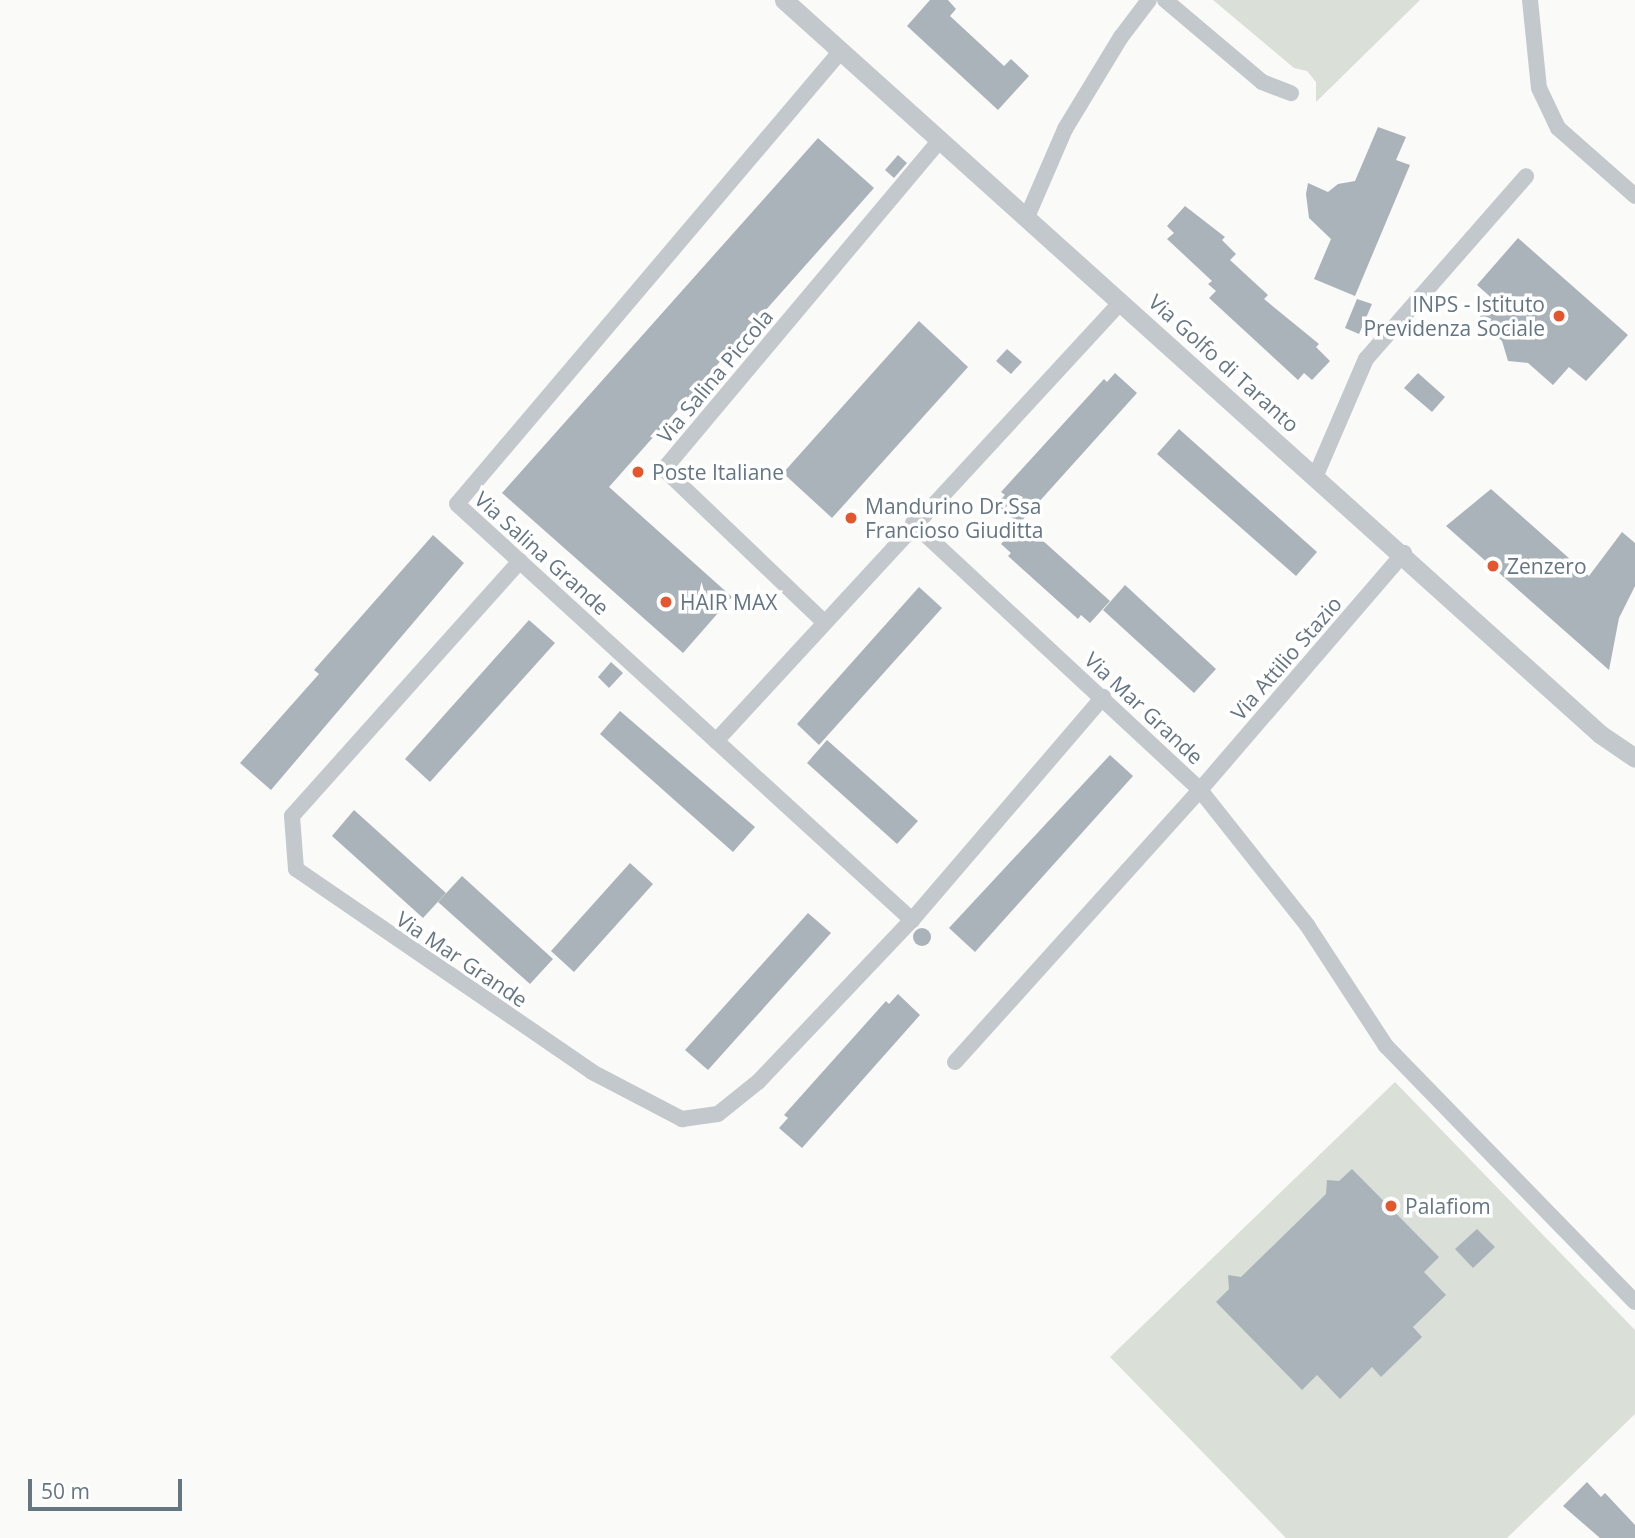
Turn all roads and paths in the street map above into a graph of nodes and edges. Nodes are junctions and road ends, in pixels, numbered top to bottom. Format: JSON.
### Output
{"nodes":[{"id":1,"x":784,"y":0,"type":"edge"},
{"id":2,"x":1149,"y":0,"type":"edge"},
{"id":3,"x":1165,"y":0,"type":"edge"},
{"id":4,"x":1530,"y":0,"type":"edge"},
{"id":5,"x":840,"y":52,"type":"junction"},
{"id":6,"x":1290,"y":93,"type":"dead end"},
{"id":7,"x":940,"y":140,"type":"junction"},
{"id":8,"x":1526,"y":176,"type":"dead end"},
{"id":9,"x":1635,"y":196,"type":"edge"},
{"id":10,"x":1027,"y":217,"type":"junction"},
{"id":11,"x":1121,"y":302,"type":"junction"},
{"id":12,"x":1316,"y":475,"type":"junction"},
{"id":13,"x":913,"y":523,"type":"junction"},
{"id":14,"x":1404,"y":553,"type":"junction"},
{"id":15,"x":520,"y":561,"type":"junction"},
{"id":16,"x":824,"y":622,"type":"junction"},
{"id":17,"x":1103,"y":697,"type":"junction"},
{"id":18,"x":716,"y":741,"type":"junction"},
{"id":19,"x":1635,"y":758,"type":"edge"},
{"id":20,"x":1200,"y":790,"type":"junction"},
{"id":21,"x":912,"y":920,"type":"junction"},
{"id":22,"x":955,"y":1062,"type":"dead end"},
{"id":23,"x":1635,"y":1302,"type":"edge"}],
"edges":[{"from":1,"to":5,"type":"street","name":"Via Golfo di Taranto"},
{"from":2,"to":10,"type":"street"},
{"from":3,"to":6,"type":"street"},
{"from":4,"to":9,"type":"street"},
{"from":5,"to":7,"type":"street","name":"Via Golfo di Taranto"},
{"from":5,"to":15,"type":"street","name":"Via Salina Grande"},
{"from":7,"to":10,"type":"street","name":"Via Golfo di Taranto"},
{"from":7,"to":16,"type":"street","name":"Via Salina Piccola"},
{"from":8,"to":12,"type":"street"},
{"from":10,"to":11,"type":"street","name":"Via Golfo di Taranto"},
{"from":11,"to":12,"type":"street","name":"Via Golfo di Taranto"},
{"from":11,"to":13,"type":"street"},
{"from":12,"to":14,"type":"street","name":"Via Golfo di Taranto"},
{"from":13,"to":16,"type":"street"},
{"from":13,"to":17,"type":"street","name":"Via Mar Grande"},
{"from":14,"to":19,"type":"street","name":"Via Golfo di Taranto"},
{"from":14,"to":20,"type":"street","name":"Via Attilio Stazio"},
{"from":15,"to":18,"type":"street","name":"Via Salina Grande"},
{"from":15,"to":21,"type":"street","name":"Via Mar Grande"},
{"from":16,"to":18,"type":"street"},
{"from":17,"to":20,"type":"street","name":"Via Mar Grande"},
{"from":17,"to":21,"type":"street"},
{"from":18,"to":21,"type":"street","name":"Via Salina Grande"},
{"from":20,"to":22,"type":"street","name":"Via Mar Grande"},
{"from":20,"to":23,"type":"street"}]}
